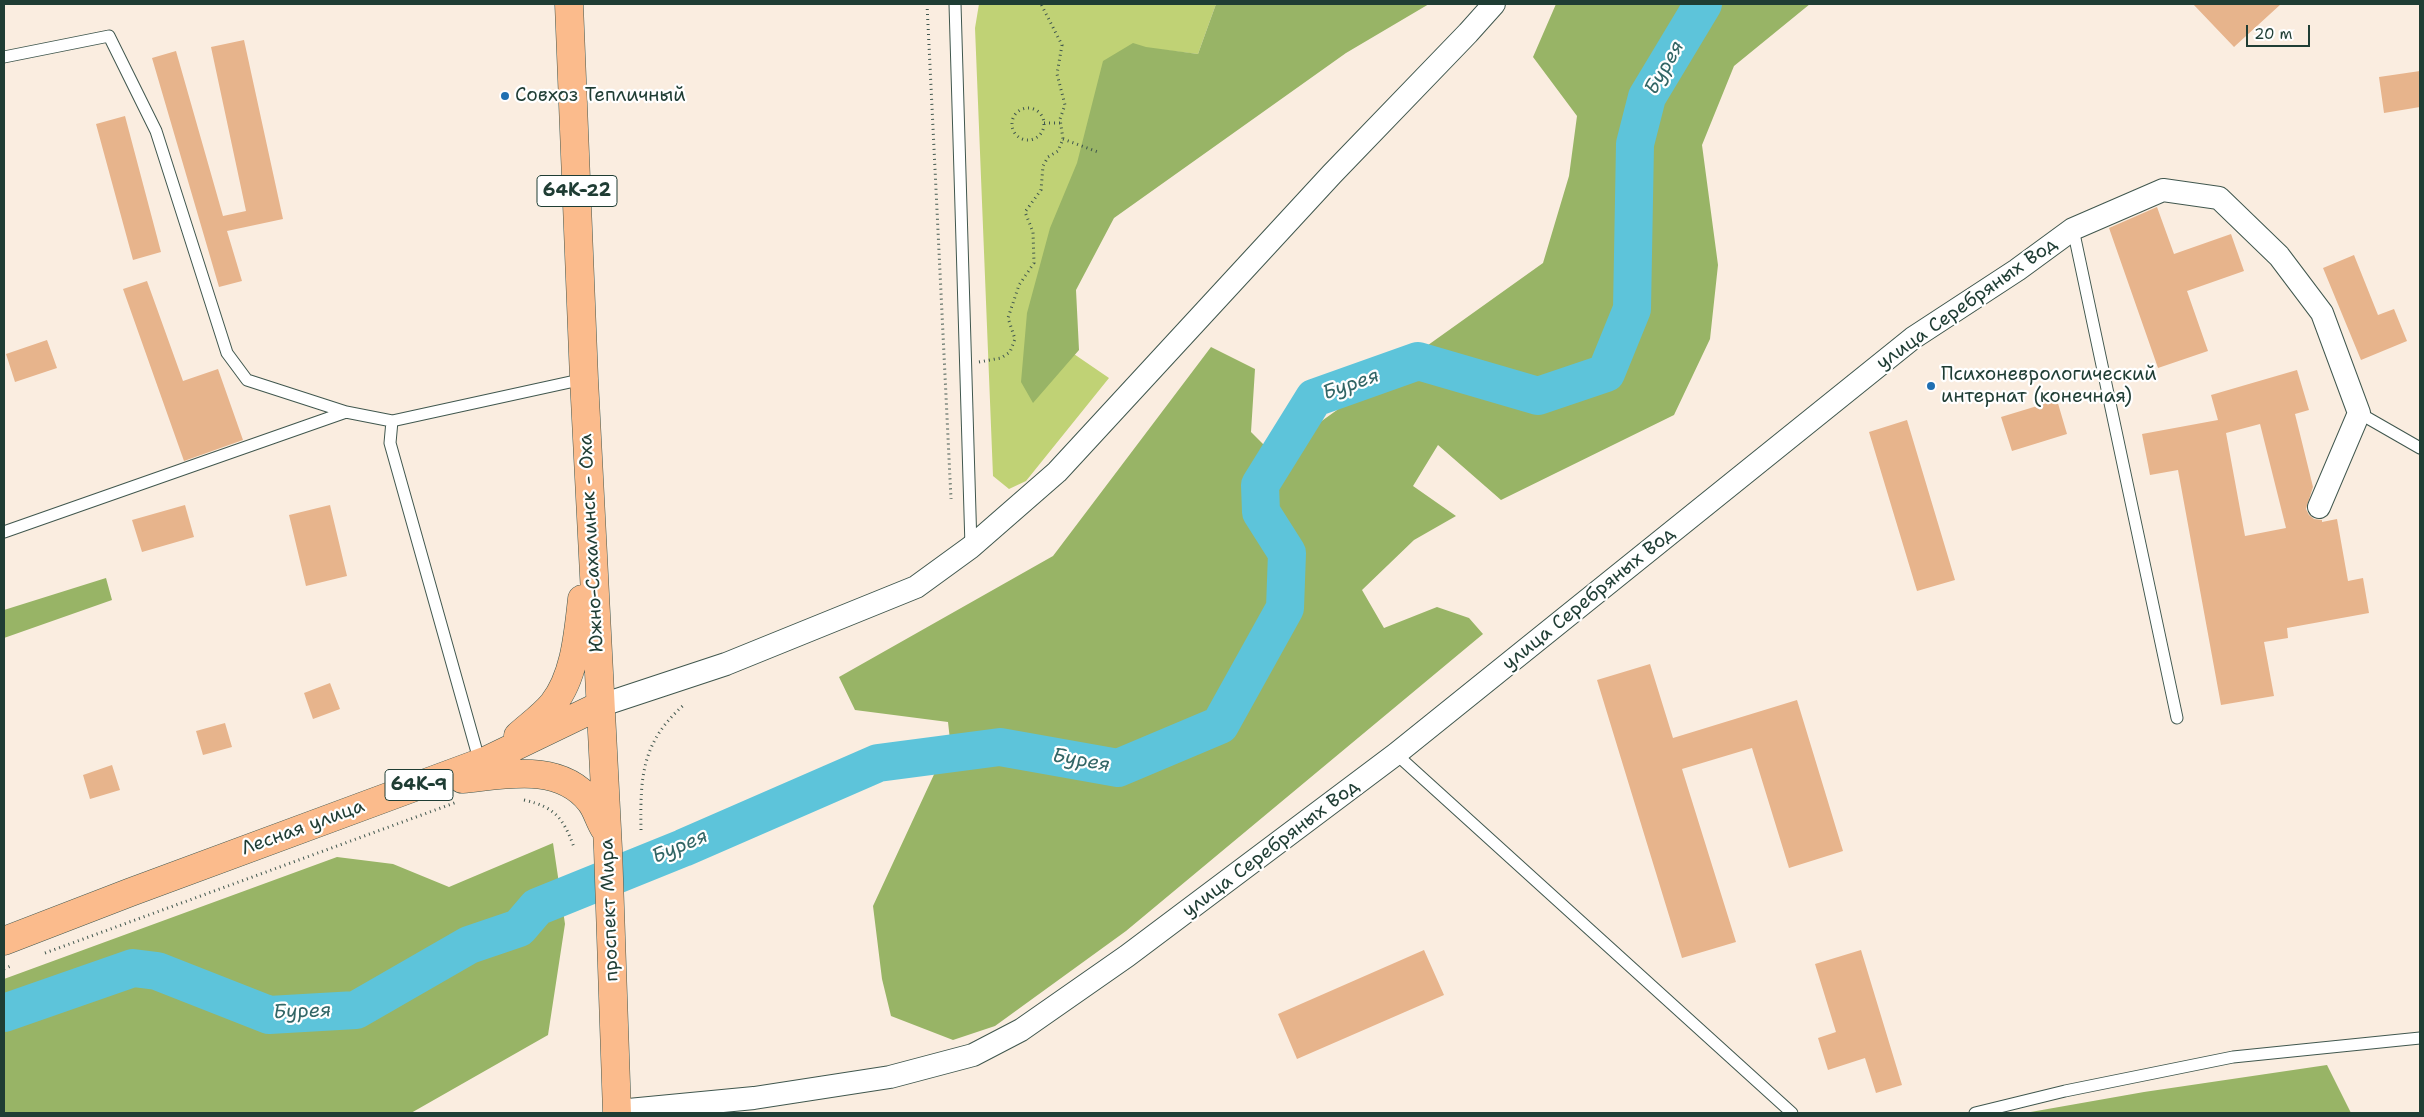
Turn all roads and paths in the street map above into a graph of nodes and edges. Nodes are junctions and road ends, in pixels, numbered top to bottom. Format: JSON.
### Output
{"nodes":[{"id":1,"x":569,"y":4,"type":"edge"},
{"id":2,"x":928,"y":4,"type":"edge"},
{"id":3,"x":955,"y":4,"type":"edge"},
{"id":4,"x":1041,"y":4,"type":"edge"},
{"id":5,"x":1494,"y":4,"type":"edge"},
{"id":6,"x":4,"y":57,"type":"edge"},
{"id":7,"x":1044,"y":123,"type":"junction"},
{"id":8,"x":1061,"y":123,"type":"junction"},
{"id":9,"x":1063,"y":139,"type":"junction"},
{"id":10,"x":1098,"y":152,"type":"dead end"},
{"id":11,"x":2073,"y":229,"type":"junction"},
{"id":12,"x":965,"y":364,"type":"junction"},
{"id":13,"x":584,"y":379,"type":"junction"},
{"id":14,"x":346,"y":412,"type":"junction"},
{"id":15,"x":2359,"y":413,"type":"junction"},
{"id":16,"x":392,"y":421,"type":"junction"},
{"id":17,"x":2420,"y":448,"type":"edge"},
{"id":18,"x":951,"y":500,"type":"dead end"},
{"id":19,"x":2319,"y":507,"type":"dead end"},
{"id":20,"x":590,"y":511,"type":"junction"},
{"id":21,"x":4,"y":532,"type":"edge"},
{"id":22,"x":971,"y":547,"type":"junction"},
{"id":23,"x":685,"y":704,"type":"dead end"},
{"id":24,"x":599,"y":706,"type":"junction"},
{"id":25,"x":2177,"y":718,"type":"dead end"},
{"id":26,"x":1396,"y":754,"type":"junction"},
{"id":27,"x":488,"y":759,"type":"junction"},
{"id":28,"x":429,"y":782,"type":"junction"},
{"id":29,"x":523,"y":799,"type":"dead end"},
{"id":30,"x":462,"y":800,"type":"dead end"},
{"id":31,"x":641,"y":830,"type":"dead end"},
{"id":32,"x":608,"y":842,"type":"junction"},
{"id":33,"x":574,"y":847,"type":"dead end"},
{"id":34,"x":4,"y":941,"type":"edge"},
{"id":35,"x":41,"y":955,"type":"dead end"},
{"id":36,"x":22,"y":962,"type":"dead end"},
{"id":37,"x":4,"y":969,"type":"edge"},
{"id":38,"x":2420,"y":1038,"type":"edge"},
{"id":39,"x":618,"y":1112,"type":"edge"},
{"id":40,"x":1792,"y":1113,"type":"edge"},
{"id":41,"x":1975,"y":1113,"type":"edge"}],
"edges":[{"from":1,"to":13,"type":"main road","number":"64К-22"},
{"from":2,"to":18,"type":"path"},
{"from":3,"to":12,"type":"lane"},
{"from":4,"to":8,"type":"path"},
{"from":5,"to":22,"type":"street"},
{"from":6,"to":14,"type":"lane"},
{"from":7,"to":7,"type":"path"},
{"from":7,"to":8,"type":"path"},
{"from":8,"to":9,"type":"path"},
{"from":9,"to":10,"type":"path"},
{"from":9,"to":12,"type":"path"},
{"from":11,"to":15,"type":"street","name":"улица Серебряных Вод"},
{"from":11,"to":25,"type":"lane"},
{"from":11,"to":26,"type":"street","name":"улица Серебряных Вод"},
{"from":12,"to":22,"type":"lane"},
{"from":13,"to":16,"type":"lane"},
{"from":13,"to":20,"type":"main road","name":"Южно-Сахалинск - Оха","number":"64К-22"},
{"from":14,"to":16,"type":"lane"},
{"from":14,"to":21,"type":"lane"},
{"from":15,"to":17,"type":"lane"},
{"from":15,"to":19,"type":"street"},
{"from":16,"to":27,"type":"lane"},
{"from":20,"to":24,"type":"main road","name":"Южно-Сахалинск - Оха","number":"64К-22"},
{"from":20,"to":27,"type":"main road"},
{"from":22,"to":24,"type":"street"},
{"from":23,"to":31,"type":"path"},
{"from":24,"to":27,"type":"main road","name":"Лесная улица","number":"64К-9"},
{"from":24,"to":32,"type":"main road","name":"проспект Мира"},
{"from":26,"to":39,"type":"street","name":"улица Серебряных Вод"},
{"from":26,"to":40,"type":"lane"},
{"from":27,"to":28,"type":"main road","name":"Лесная улица","number":"64К-9"},
{"from":28,"to":32,"type":"main road"},
{"from":28,"to":34,"type":"main road","name":"Лесная улица","number":"64К-9"},
{"from":29,"to":33,"type":"path"},
{"from":30,"to":35,"type":"path"},
{"from":32,"to":39,"type":"main road","name":"проспект Мира"},
{"from":36,"to":37,"type":"path"},
{"from":38,"to":41,"type":"lane"}]}
